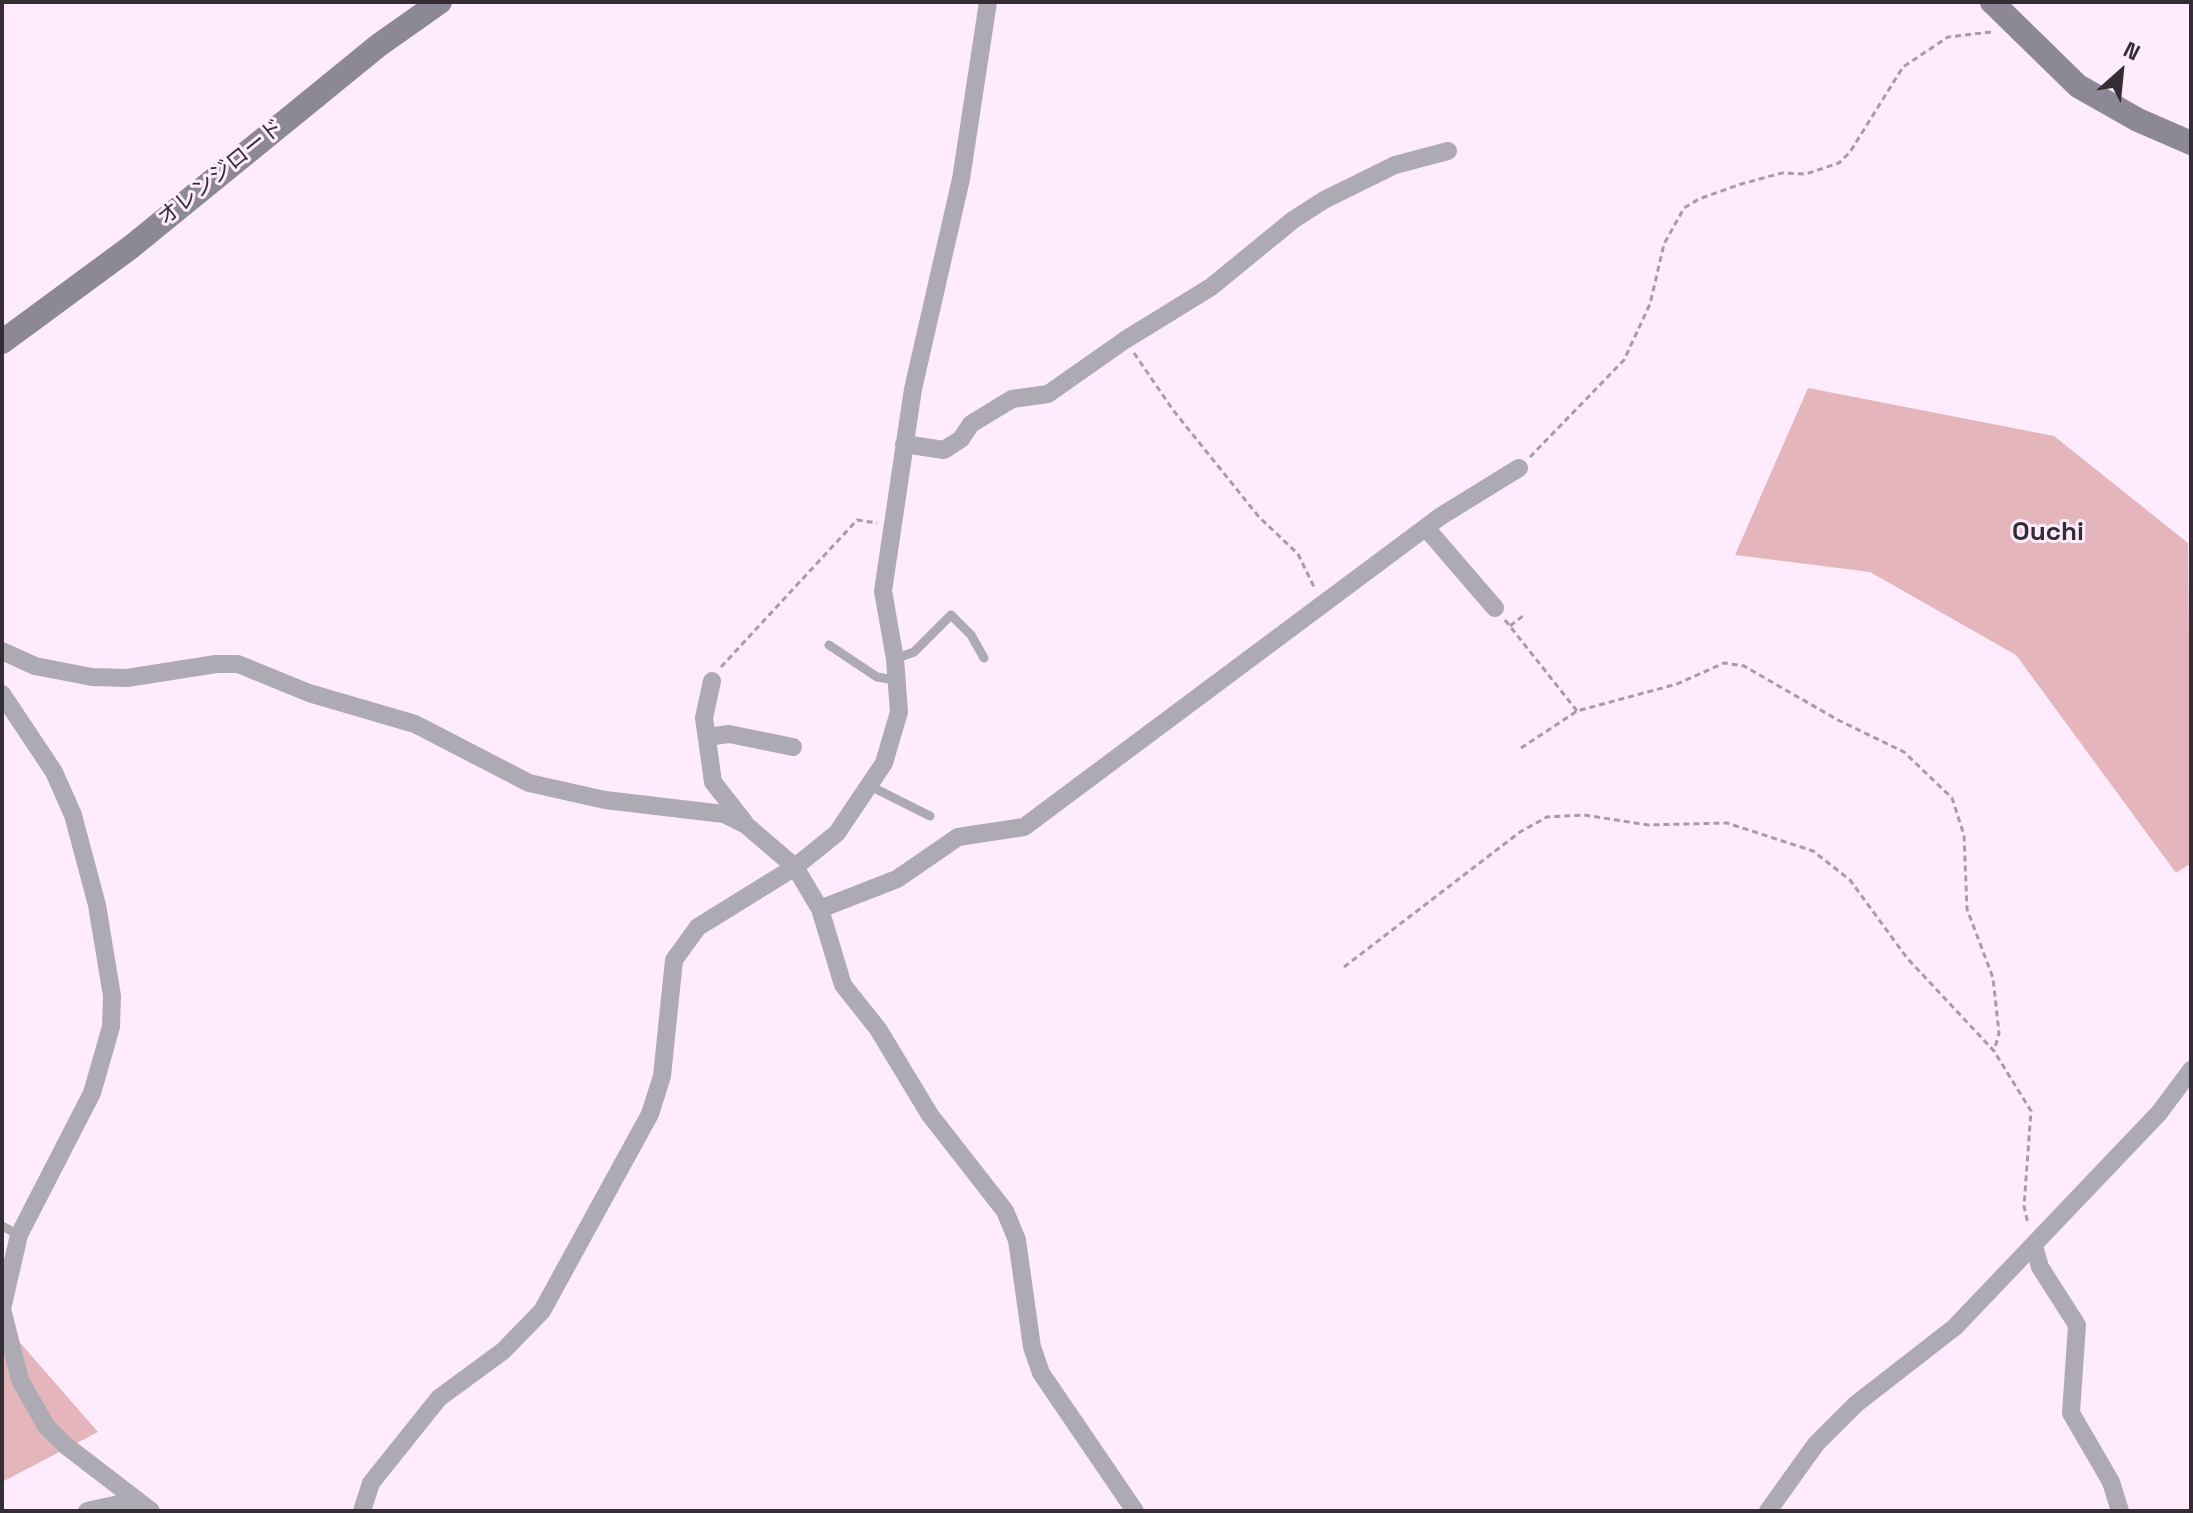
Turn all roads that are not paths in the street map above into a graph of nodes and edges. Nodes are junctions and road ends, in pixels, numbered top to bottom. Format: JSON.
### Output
{"nodes":[{"id":1,"x":440,"y":2,"type":"edge"},
{"id":2,"x":988,"y":2,"type":"edge"},
{"id":3,"x":1992,"y":2,"type":"edge"},
{"id":4,"x":2191,"y":143,"type":"edge"},
{"id":5,"x":1448,"y":151,"type":"dead end"},
{"id":6,"x":2,"y":342,"type":"edge"},
{"id":7,"x":904,"y":444,"type":"junction"},
{"id":8,"x":1519,"y":468,"type":"road end"},
{"id":9,"x":1426,"y":528,"type":"junction"},
{"id":10,"x":1495,"y":608,"type":"road end"},
{"id":11,"x":829,"y":645,"type":"dead end"},
{"id":12,"x":2,"y":651,"type":"edge"},
{"id":13,"x":984,"y":658,"type":"dead end"},
{"id":14,"x":895,"y":659,"type":"junction"},
{"id":15,"x":897,"y":680,"type":"junction"},
{"id":16,"x":712,"y":681,"type":"road end"},
{"id":17,"x":2,"y":694,"type":"edge"},
{"id":18,"x":707,"y":737,"type":"junction"},
{"id":19,"x":793,"y":747,"type":"dead end"},
{"id":20,"x":870,"y":786,"type":"junction"},
{"id":21,"x":930,"y":816,"type":"dead end"},
{"id":22,"x":746,"y":825,"type":"junction"},
{"id":23,"x":795,"y":867,"type":"junction"},
{"id":24,"x":820,"y":909,"type":"junction"},
{"id":25,"x":2191,"y":1070,"type":"edge"},
{"id":26,"x":10,"y":1230,"type":"edge"},
{"id":27,"x":2034,"y":1246,"type":"junction"},
{"id":28,"x":144,"y":1506,"type":"edge"},
{"id":29,"x":87,"y":1511,"type":"edge"},
{"id":30,"x":362,"y":1511,"type":"edge"},
{"id":31,"x":1135,"y":1511,"type":"edge"},
{"id":32,"x":1768,"y":1511,"type":"edge"},
{"id":33,"x":2120,"y":1511,"type":"edge"}],
"edges":[{"from":1,"to":6,"type":"street","name":"オレンジロード"},
{"from":2,"to":7,"type":"street"},
{"from":3,"to":4,"type":"street"},
{"from":5,"to":7,"type":"street"},
{"from":7,"to":14,"type":"street"},
{"from":8,"to":9,"type":"street"},
{"from":9,"to":10,"type":"street"},
{"from":9,"to":24,"type":"street"},
{"from":11,"to":15,"type":"lane"},
{"from":12,"to":22,"type":"street"},
{"from":13,"to":14,"type":"lane"},
{"from":14,"to":15,"type":"street"},
{"from":15,"to":20,"type":"street"},
{"from":16,"to":18,"type":"street"},
{"from":17,"to":26,"type":"street"},
{"from":18,"to":19,"type":"street"},
{"from":18,"to":22,"type":"street"},
{"from":20,"to":21,"type":"lane"},
{"from":20,"to":23,"type":"street"},
{"from":22,"to":23,"type":"street"},
{"from":23,"to":24,"type":"street"},
{"from":23,"to":30,"type":"street"},
{"from":24,"to":31,"type":"street"},
{"from":25,"to":27,"type":"street"},
{"from":26,"to":28,"type":"street"},
{"from":27,"to":32,"type":"street"},
{"from":27,"to":33,"type":"street"},
{"from":28,"to":29,"type":"street"}]}
